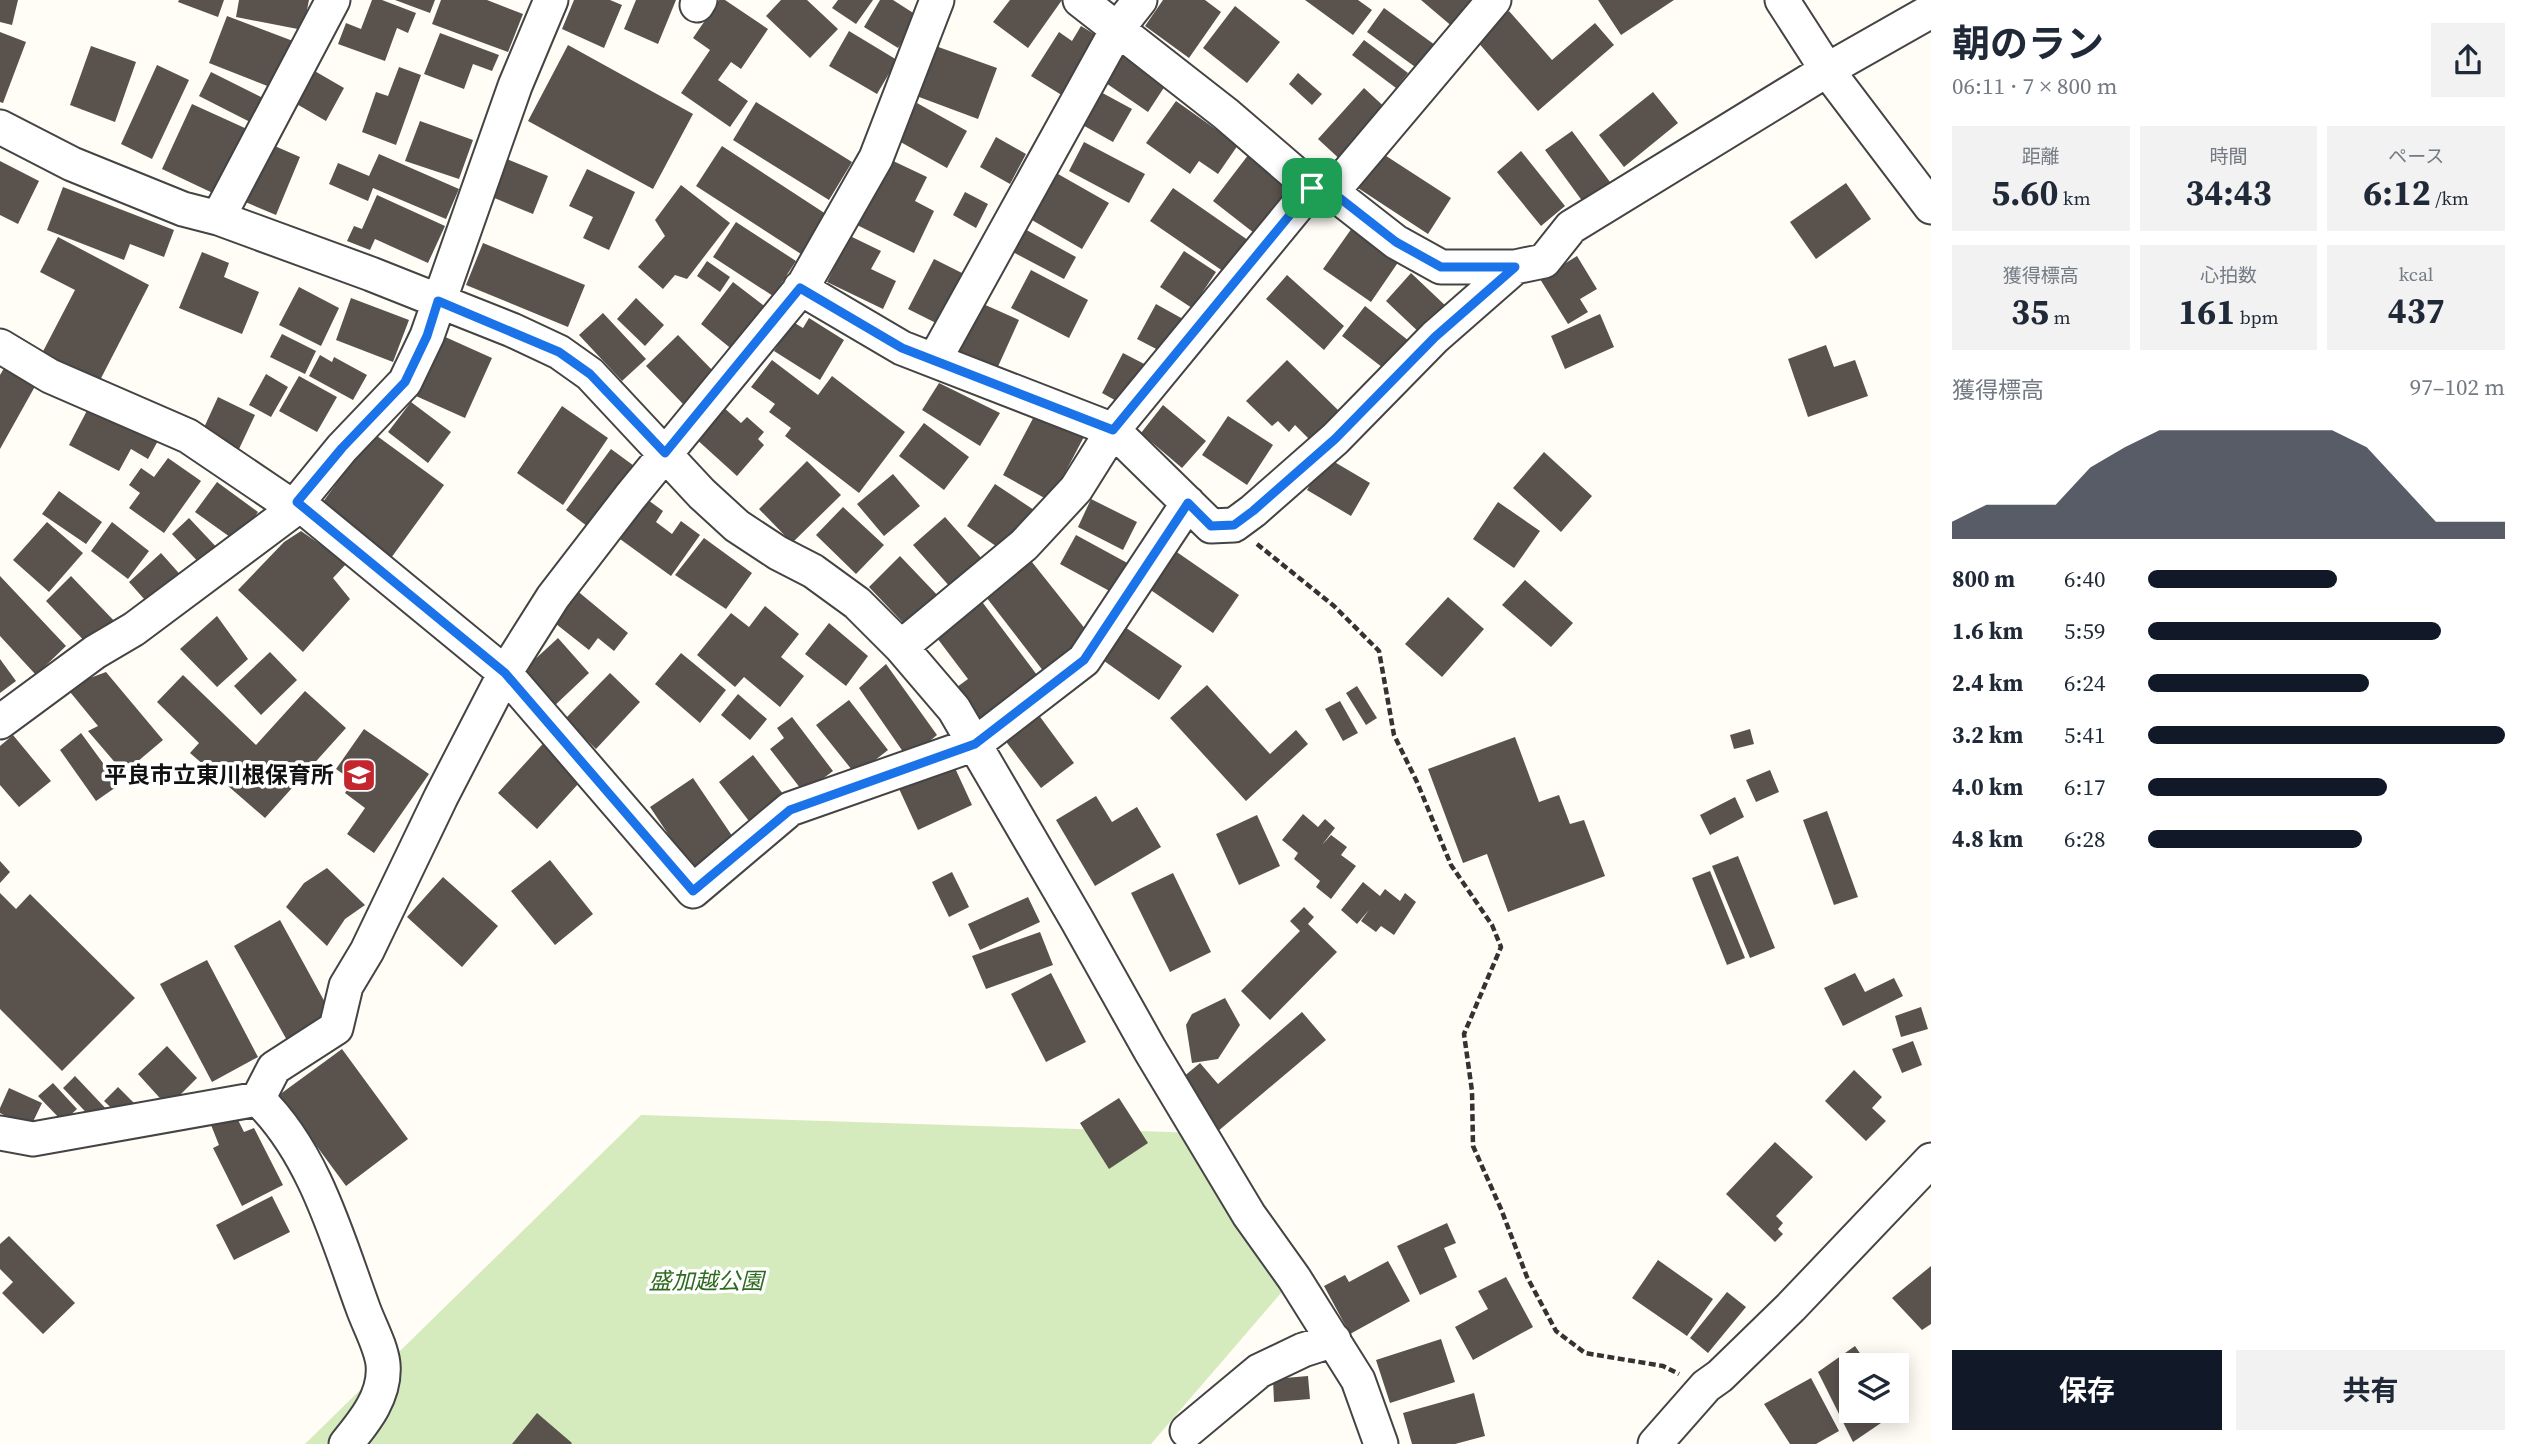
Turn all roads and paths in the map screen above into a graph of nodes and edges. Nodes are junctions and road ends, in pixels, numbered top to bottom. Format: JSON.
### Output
{"nodes":[{"id":1,"x":333,"y":0,"type":"edge"},
{"id":2,"x":551,"y":0,"type":"edge"},
{"id":3,"x":937,"y":0,"type":"edge"},
{"id":4,"x":1080,"y":0,"type":"edge"},
{"id":5,"x":1140,"y":0,"type":"edge"},
{"id":6,"x":1494,"y":0,"type":"edge"},
{"id":7,"x":1782,"y":0,"type":"edge"},
{"id":8,"x":1931,"y":10,"type":"edge"},
{"id":9,"x":1118,"y":28,"type":"junction"},
{"id":10,"x":1827,"y":70,"type":"junction"},
{"id":11,"x":0,"y":127,"type":"edge"},
{"id":12,"x":1322,"y":190,"type":"junction"},
{"id":13,"x":1931,"y":207,"type":"edge"},
{"id":14,"x":218,"y":218,"type":"junction"},
{"id":15,"x":1515,"y":267,"type":"junction"},
{"id":16,"x":800,"y":288,"type":"junction"},
{"id":17,"x":438,"y":301,"type":"junction"},
{"id":18,"x":0,"y":346,"type":"edge"},
{"id":19,"x":935,"y":359,"type":"junction"},
{"id":20,"x":1113,"y":430,"type":"junction"},
{"id":21,"x":665,"y":453,"type":"junction"},
{"id":22,"x":1188,"y":503,"type":"junction"},
{"id":23,"x":295,"y":504,"type":"junction"},
{"id":24,"x":1234,"y":525,"type":"junction"},
{"id":25,"x":901,"y":647,"type":"junction"},
{"id":26,"x":505,"y":673,"type":"junction"},
{"id":27,"x":0,"y":722,"type":"edge"},
{"id":28,"x":975,"y":744,"type":"junction"},
{"id":29,"x":258,"y":1099,"type":"junction"},
{"id":30,"x":0,"y":1133,"type":"edge"},
{"id":31,"x":1931,"y":1160,"type":"edge"},
{"id":32,"x":1334,"y":1340,"type":"junction"},
{"id":33,"x":1706,"y":1386,"type":"junction"},
{"id":34,"x":1187,"y":1432,"type":"dead end"},
{"id":35,"x":346,"y":1444,"type":"edge"},
{"id":36,"x":1381,"y":1444,"type":"edge"},
{"id":37,"x":1655,"y":1444,"type":"edge"}],
"edges":[{"from":1,"to":14,"type":"street"},
{"from":2,"to":17,"type":"street"},
{"from":3,"to":16,"type":"street"},
{"from":4,"to":9,"type":"street"},
{"from":5,"to":9,"type":"street"},
{"from":6,"to":12,"type":"street"},
{"from":7,"to":10,"type":"street"},
{"from":8,"to":10,"type":"street"},
{"from":9,"to":12,"type":"street"},
{"from":9,"to":19,"type":"street"},
{"from":10,"to":13,"type":"street"},
{"from":10,"to":15,"type":"street"},
{"from":11,"to":14,"type":"street"},
{"from":12,"to":15,"type":"street"},
{"from":12,"to":20,"type":"street"},
{"from":14,"to":17,"type":"street"},
{"from":15,"to":24,"type":"street"},
{"from":16,"to":19,"type":"street"},
{"from":16,"to":21,"type":"street"},
{"from":17,"to":21,"type":"street"},
{"from":17,"to":23,"type":"street"},
{"from":18,"to":23,"type":"street"},
{"from":19,"to":20,"type":"street"},
{"from":20,"to":22,"type":"street"},
{"from":20,"to":25,"type":"street"},
{"from":21,"to":25,"type":"street"},
{"from":21,"to":26,"type":"street"},
{"from":22,"to":24,"type":"street"},
{"from":22,"to":28,"type":"street"},
{"from":23,"to":26,"type":"street"},
{"from":23,"to":27,"type":"street"},
{"from":24,"to":33,"type":"path"},
{"from":25,"to":28,"type":"street"},
{"from":26,"to":28,"type":"street"},
{"from":26,"to":29,"type":"street"},
{"from":28,"to":32,"type":"street"},
{"from":29,"to":30,"type":"street"},
{"from":29,"to":35,"type":"street"},
{"from":31,"to":33,"type":"street"},
{"from":32,"to":34,"type":"street"},
{"from":32,"to":36,"type":"street"},
{"from":33,"to":37,"type":"street"}]}
